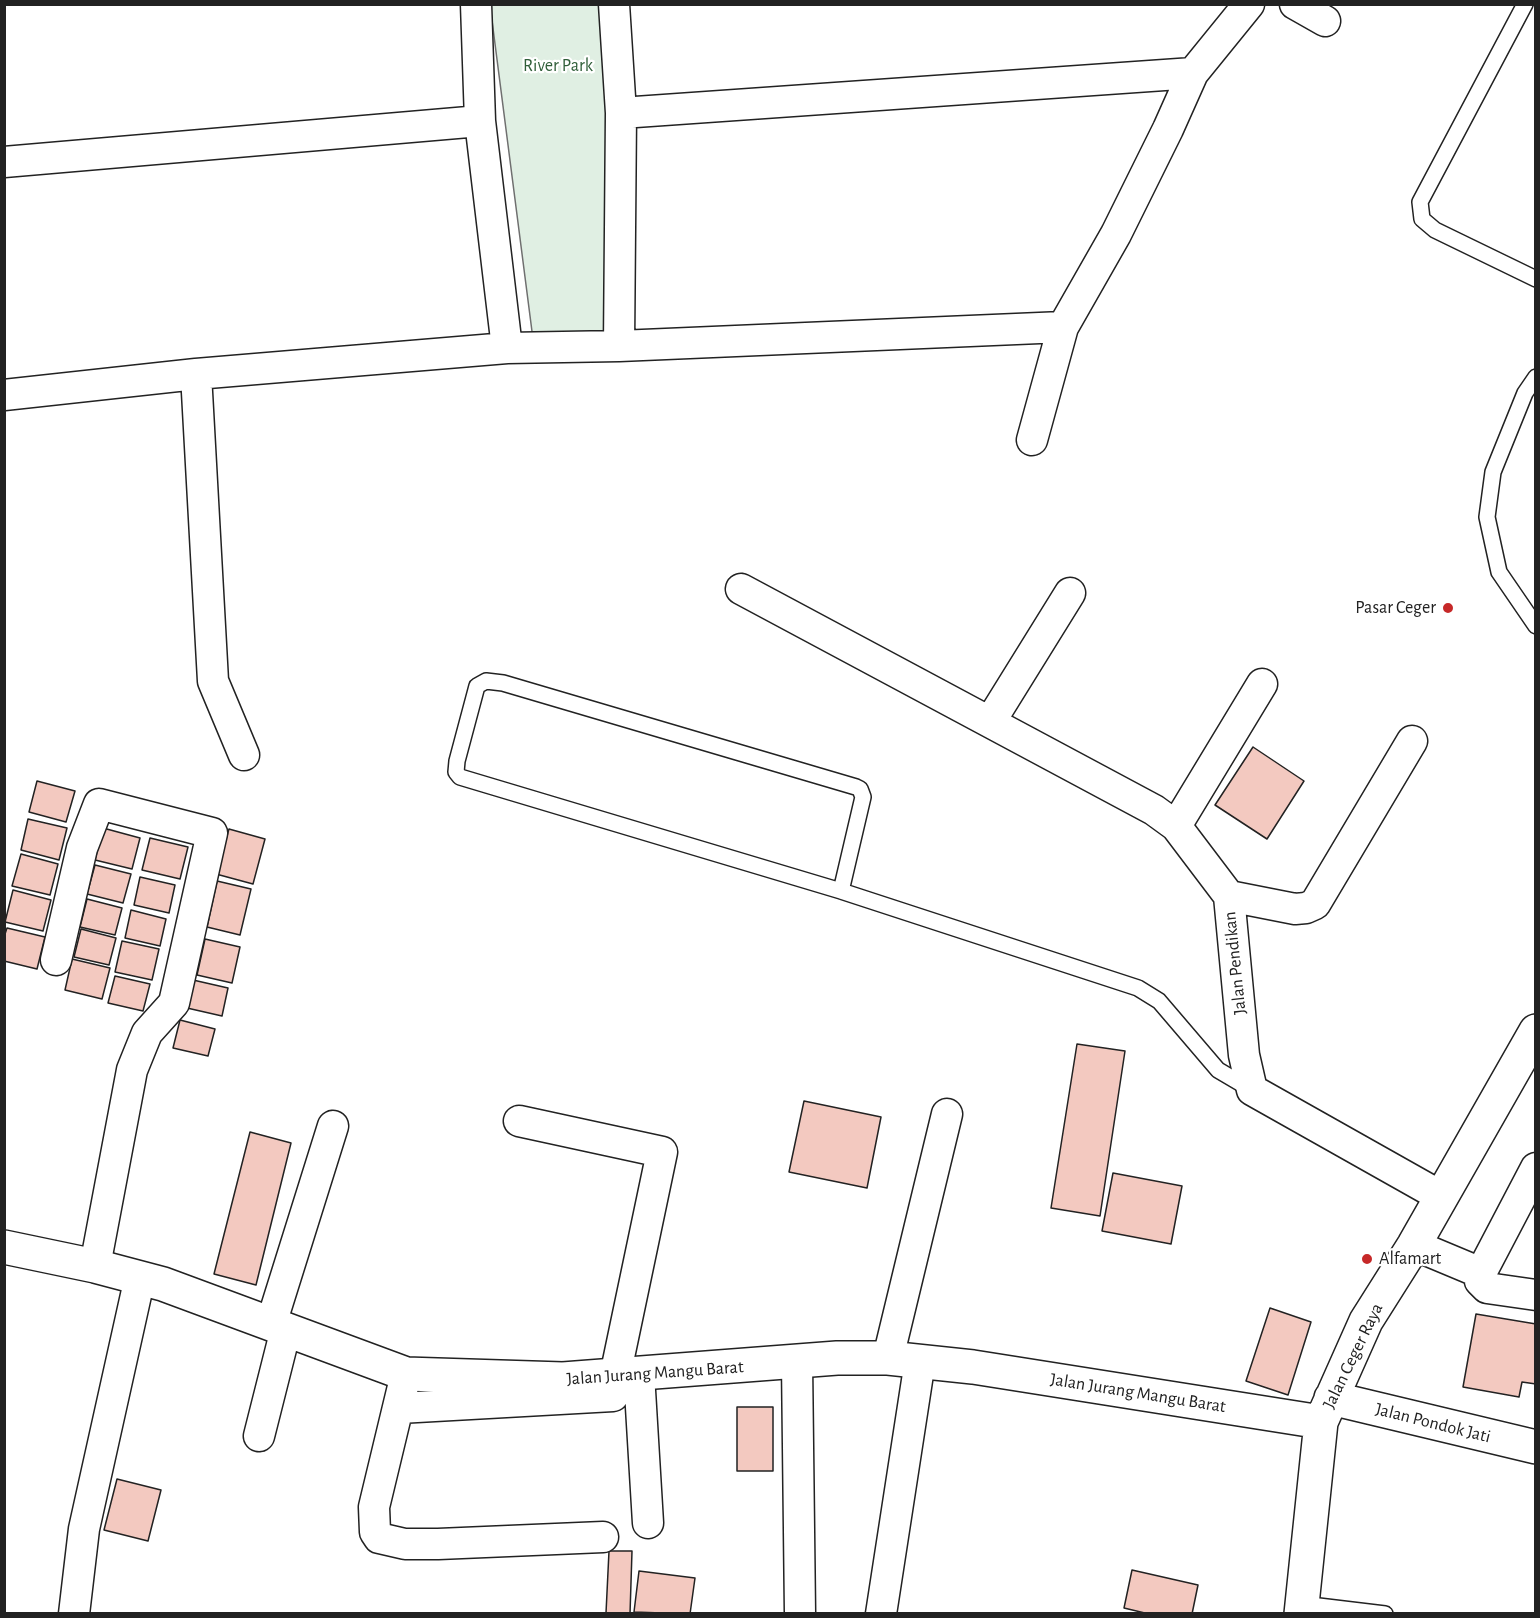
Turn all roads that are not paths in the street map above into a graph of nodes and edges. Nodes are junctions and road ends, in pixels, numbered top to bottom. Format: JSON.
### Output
{"nodes":[{"id":1,"x":476,"y":4,"type":"edge"},
{"id":2,"x":614,"y":4,"type":"edge"},
{"id":3,"x":1250,"y":4,"type":"edge"},
{"id":4,"x":1295,"y":4,"type":"edge"},
{"id":5,"x":1525,"y":4,"type":"edge"},
{"id":6,"x":1325,"y":21,"type":"dead end"},
{"id":7,"x":1193,"y":73,"type":"junction"},
{"id":8,"x":621,"y":113,"type":"junction"},
{"id":9,"x":480,"y":121,"type":"junction"},
{"id":10,"x":4,"y":162,"type":"edge"},
{"id":11,"x":1536,"y":279,"type":"edge"},
{"id":12,"x":1063,"y":327,"type":"junction"},
{"id":13,"x":619,"y":346,"type":"junction"},
{"id":14,"x":507,"y":348,"type":"junction"},
{"id":15,"x":196,"y":374,"type":"junction"},
{"id":16,"x":1536,"y":377,"type":"edge"},
{"id":17,"x":4,"y":395,"type":"edge"},
{"id":18,"x":1032,"y":440,"type":"dead end"},
{"id":19,"x":741,"y":589,"type":"dead end"},
{"id":20,"x":1070,"y":593,"type":"dead end"},
{"id":21,"x":1536,"y":626,"type":"edge"},
{"id":22,"x":1262,"y":684,"type":"dead end"},
{"id":23,"x":990,"y":722,"type":"junction"},
{"id":24,"x":1412,"y":741,"type":"dead end"},
{"id":25,"x":244,"y":755,"type":"dead end"},
{"id":26,"x":1176,"y":826,"type":"junction"},
{"id":27,"x":841,"y":891,"type":"junction"},
{"id":28,"x":1229,"y":896,"type":"junction"},
{"id":29,"x":56,"y":960,"type":"dead end"},
{"id":30,"x":1536,"y":1031,"type":"edge"},
{"id":31,"x":1252,"y":1090,"type":"junction"},
{"id":32,"x":947,"y":1114,"type":"dead end"},
{"id":33,"x":519,"y":1121,"type":"dead end"},
{"id":34,"x":333,"y":1126,"type":"dead end"},
{"id":35,"x":1536,"y":1168,"type":"edge"},
{"id":36,"x":1442,"y":1197,"type":"junction"},
{"id":37,"x":1414,"y":1245,"type":"junction"},
{"id":38,"x":4,"y":1247,"type":"edge"},
{"id":39,"x":95,"y":1266,"type":"junction"},
{"id":40,"x":1481,"y":1273,"type":"junction"},
{"id":41,"x":140,"y":1277,"type":"junction"},
{"id":42,"x":1536,"y":1295,"type":"edge"},
{"id":43,"x":278,"y":1327,"type":"junction"},
{"id":44,"x":888,"y":1358,"type":"junction"},
{"id":45,"x":920,"y":1361,"type":"junction"},
{"id":46,"x":797,"y":1362,"type":"junction"},
{"id":47,"x":406,"y":1374,"type":"junction"},
{"id":48,"x":622,"y":1382,"type":"junction"},
{"id":49,"x":399,"y":1407,"type":"junction"},
{"id":50,"x":1326,"y":1410,"type":"junction"},
{"id":51,"x":260,"y":1436,"type":"dead end"},
{"id":52,"x":1536,"y":1447,"type":"edge"},
{"id":53,"x":648,"y":1523,"type":"dead end"},
{"id":54,"x":603,"y":1537,"type":"dead end"},
{"id":55,"x":1301,"y":1609,"type":"edge"},
{"id":56,"x":74,"y":1614,"type":"edge"},
{"id":57,"x":800,"y":1614,"type":"edge"},
{"id":58,"x":881,"y":1614,"type":"edge"},
{"id":59,"x":1385,"y":1614,"type":"edge"}],
"edges":[{"from":1,"to":9,"type":"street"},
{"from":2,"to":8,"type":"street"},
{"from":3,"to":7,"type":"street"},
{"from":4,"to":6,"type":"street"},
{"from":5,"to":11,"type":"lane"},
{"from":7,"to":8,"type":"street"},
{"from":7,"to":12,"type":"street"},
{"from":8,"to":13,"type":"street"},
{"from":9,"to":10,"type":"street"},
{"from":9,"to":14,"type":"street"},
{"from":12,"to":13,"type":"street"},
{"from":12,"to":18,"type":"street"},
{"from":13,"to":14,"type":"street"},
{"from":14,"to":15,"type":"street"},
{"from":15,"to":17,"type":"street"},
{"from":15,"to":25,"type":"street"},
{"from":16,"to":21,"type":"lane"},
{"from":19,"to":23,"type":"street"},
{"from":20,"to":23,"type":"street"},
{"from":22,"to":26,"type":"street"},
{"from":23,"to":26,"type":"street"},
{"from":24,"to":28,"type":"street","name":"Jalan Pendikan"},
{"from":26,"to":28,"type":"street"},
{"from":27,"to":27,"type":"lane"},
{"from":27,"to":31,"type":"lane"},
{"from":28,"to":31,"type":"street","name":"Jalan Pendikan"},
{"from":29,"to":39,"type":"street"},
{"from":30,"to":36,"type":"street","name":"Jalan Ceger Raya"},
{"from":31,"to":36,"type":"street"},
{"from":32,"to":44,"type":"street"},
{"from":33,"to":48,"type":"street"},
{"from":34,"to":43,"type":"street"},
{"from":35,"to":40,"type":"street"},
{"from":36,"to":37,"type":"street","name":"Jalan Ceger Raya"},
{"from":37,"to":40,"type":"street"},
{"from":37,"to":50,"type":"street","name":"Jalan Ceger Raya"},
{"from":38,"to":39,"type":"street","name":"Jalan Jurang Mangu Barat"},
{"from":39,"to":41,"type":"street","name":"Jalan Jurang Mangu Barat"},
{"from":40,"to":42,"type":"street"},
{"from":41,"to":43,"type":"street","name":"Jalan Jurang Mangu Barat"},
{"from":41,"to":56,"type":"street"},
{"from":43,"to":47,"type":"street","name":"Jalan Jurang Mangu Barat"},
{"from":43,"to":51,"type":"street"},
{"from":44,"to":45,"type":"street","name":"Jalan Jurang Mangu Barat"},
{"from":44,"to":46,"type":"street","name":"Jalan Jurang Mangu Barat"},
{"from":45,"to":50,"type":"street","name":"Jalan Jurang Mangu Barat"},
{"from":45,"to":58,"type":"street"},
{"from":46,"to":48,"type":"street","name":"Jalan Jurang Mangu Barat"},
{"from":46,"to":57,"type":"street"},
{"from":47,"to":48,"type":"street","name":"Jalan Jurang Mangu Barat"},
{"from":47,"to":49,"type":"street"},
{"from":48,"to":49,"type":"street"},
{"from":48,"to":53,"type":"street"},
{"from":49,"to":54,"type":"street"},
{"from":50,"to":52,"type":"street","name":"Jalan Pondok Jati"},
{"from":50,"to":55,"type":"street","name":"Jalan Ceger Raya"},
{"from":55,"to":59,"type":"lane"}]}
